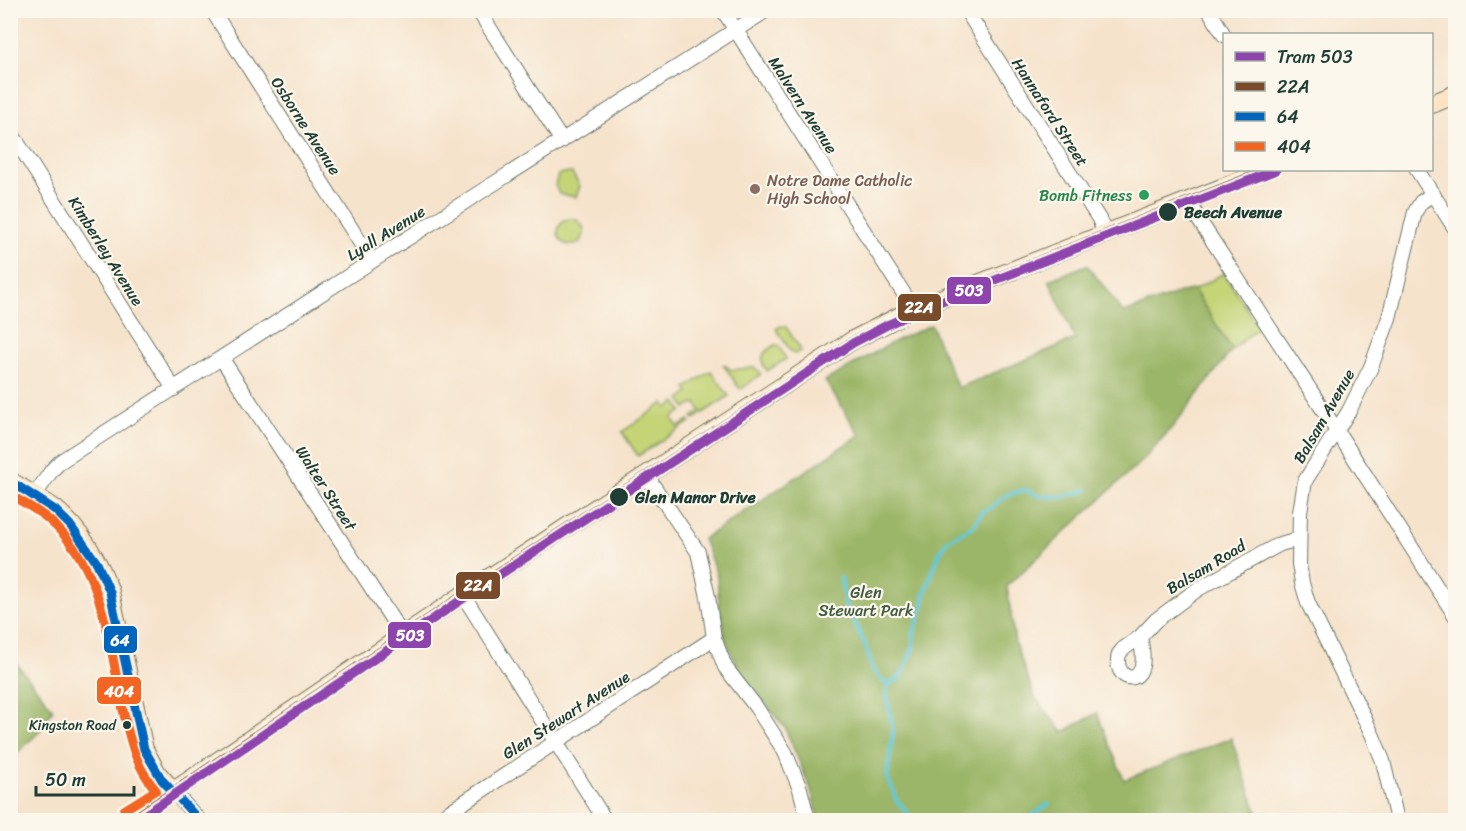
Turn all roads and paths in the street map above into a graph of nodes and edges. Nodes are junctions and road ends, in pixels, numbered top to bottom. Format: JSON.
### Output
{"nodes":[{"id":1,"x":212,"y":10,"type":"edge"},
{"id":2,"x":478,"y":10,"type":"edge"},
{"id":3,"x":723,"y":10,"type":"edge"},
{"id":4,"x":767,"y":10,"type":"edge"},
{"id":5,"x":966,"y":10,"type":"edge"},
{"id":6,"x":1209,"y":10,"type":"edge"},
{"id":7,"x":736,"y":30,"type":"junction"},
{"id":8,"x":1223,"y":33,"type":"edge"},
{"id":9,"x":1455,"y":94,"type":"edge"},
{"id":10,"x":1433,"y":103,"type":"edge"},
{"id":11,"x":10,"y":131,"type":"edge"},
{"id":12,"x":562,"y":141,"type":"junction"},
{"id":13,"x":1264,"y":171,"type":"edge"},
{"id":14,"x":1418,"y":171,"type":"edge"},
{"id":15,"x":1432,"y":194,"type":"junction"},
{"id":16,"x":1190,"y":200,"type":"junction"},
{"id":17,"x":1455,"y":230,"type":"edge"},
{"id":18,"x":1105,"y":233,"type":"junction"},
{"id":19,"x":372,"y":261,"type":"junction"},
{"id":20,"x":912,"y":310,"type":"junction"},
{"id":21,"x":222,"y":359,"type":"junction"},
{"id":22,"x":174,"y":388,"type":"junction"},
{"id":23,"x":1337,"y":431,"type":"junction"},
{"id":24,"x":646,"y":475,"type":"junction"},
{"id":25,"x":10,"y":481,"type":"edge"},
{"id":26,"x":34,"y":496,"type":"junction"},
{"id":27,"x":1299,"y":539,"type":"junction"},
{"id":28,"x":463,"y":595,"type":"junction"},
{"id":29,"x":1455,"y":617,"type":"edge"},
{"id":30,"x":403,"y":636,"type":"junction"},
{"id":31,"x":1140,"y":637,"type":"dead end"},
{"id":32,"x":714,"y":638,"type":"junction"},
{"id":33,"x":555,"y":742,"type":"junction"},
{"id":34,"x":174,"y":792,"type":"junction"},
{"id":35,"x":131,"y":820,"type":"edge"},
{"id":36,"x":200,"y":820,"type":"edge"},
{"id":37,"x":437,"y":820,"type":"edge"},
{"id":38,"x":605,"y":820,"type":"edge"},
{"id":39,"x":808,"y":820,"type":"edge"},
{"id":40,"x":1397,"y":820,"type":"edge"}],
"edges":[{"from":1,"to":19,"type":"street","name":"Osborne Avenue"},
{"from":2,"to":12,"type":"street"},
{"from":3,"to":7,"type":"street","name":"Malvern Avenue"},
{"from":4,"to":7,"type":"street","name":"Lyall Avenue"},
{"from":5,"to":18,"type":"street","name":"Hannaford Street"},
{"from":6,"to":8,"type":"street"},
{"from":7,"to":12,"type":"street","name":"Lyall Avenue"},
{"from":7,"to":20,"type":"street","name":"Malvern Avenue"},
{"from":9,"to":10,"type":"main road"},
{"from":11,"to":22,"type":"street","name":"Kimberley Avenue"},
{"from":12,"to":19,"type":"street","name":"Lyall Avenue"},
{"from":13,"to":16,"type":"main road"},
{"from":14,"to":15,"type":"street"},
{"from":15,"to":17,"type":"street"},
{"from":15,"to":23,"type":"street","name":"Balsam Avenue"},
{"from":16,"to":18,"type":"main road"},
{"from":16,"to":23,"type":"street"},
{"from":18,"to":20,"type":"main road"},
{"from":19,"to":21,"type":"street","name":"Lyall Avenue"},
{"from":20,"to":24,"type":"main road"},
{"from":21,"to":22,"type":"street","name":"Lyall Avenue"},
{"from":21,"to":30,"type":"street","name":"Walter Street"},
{"from":22,"to":26,"type":"street","name":"Lyall Avenue"},
{"from":23,"to":27,"type":"street","name":"Balsam Avenue"},
{"from":23,"to":29,"type":"street"},
{"from":24,"to":28,"type":"main road"},
{"from":24,"to":32,"type":"street"},
{"from":25,"to":26,"type":"main road"},
{"from":26,"to":34,"type":"main road"},
{"from":27,"to":31,"type":"street","name":"Balsam Road"},
{"from":27,"to":40,"type":"street","name":"Balsam Avenue"},
{"from":28,"to":30,"type":"main road"},
{"from":28,"to":33,"type":"street"},
{"from":30,"to":34,"type":"main road"},
{"from":32,"to":33,"type":"street","name":"Glen Stewart Avenue"},
{"from":32,"to":39,"type":"street"},
{"from":33,"to":37,"type":"street","name":"Glen Stewart Avenue"},
{"from":33,"to":38,"type":"street"},
{"from":34,"to":35,"type":"main road"},
{"from":34,"to":36,"type":"street"}]}
